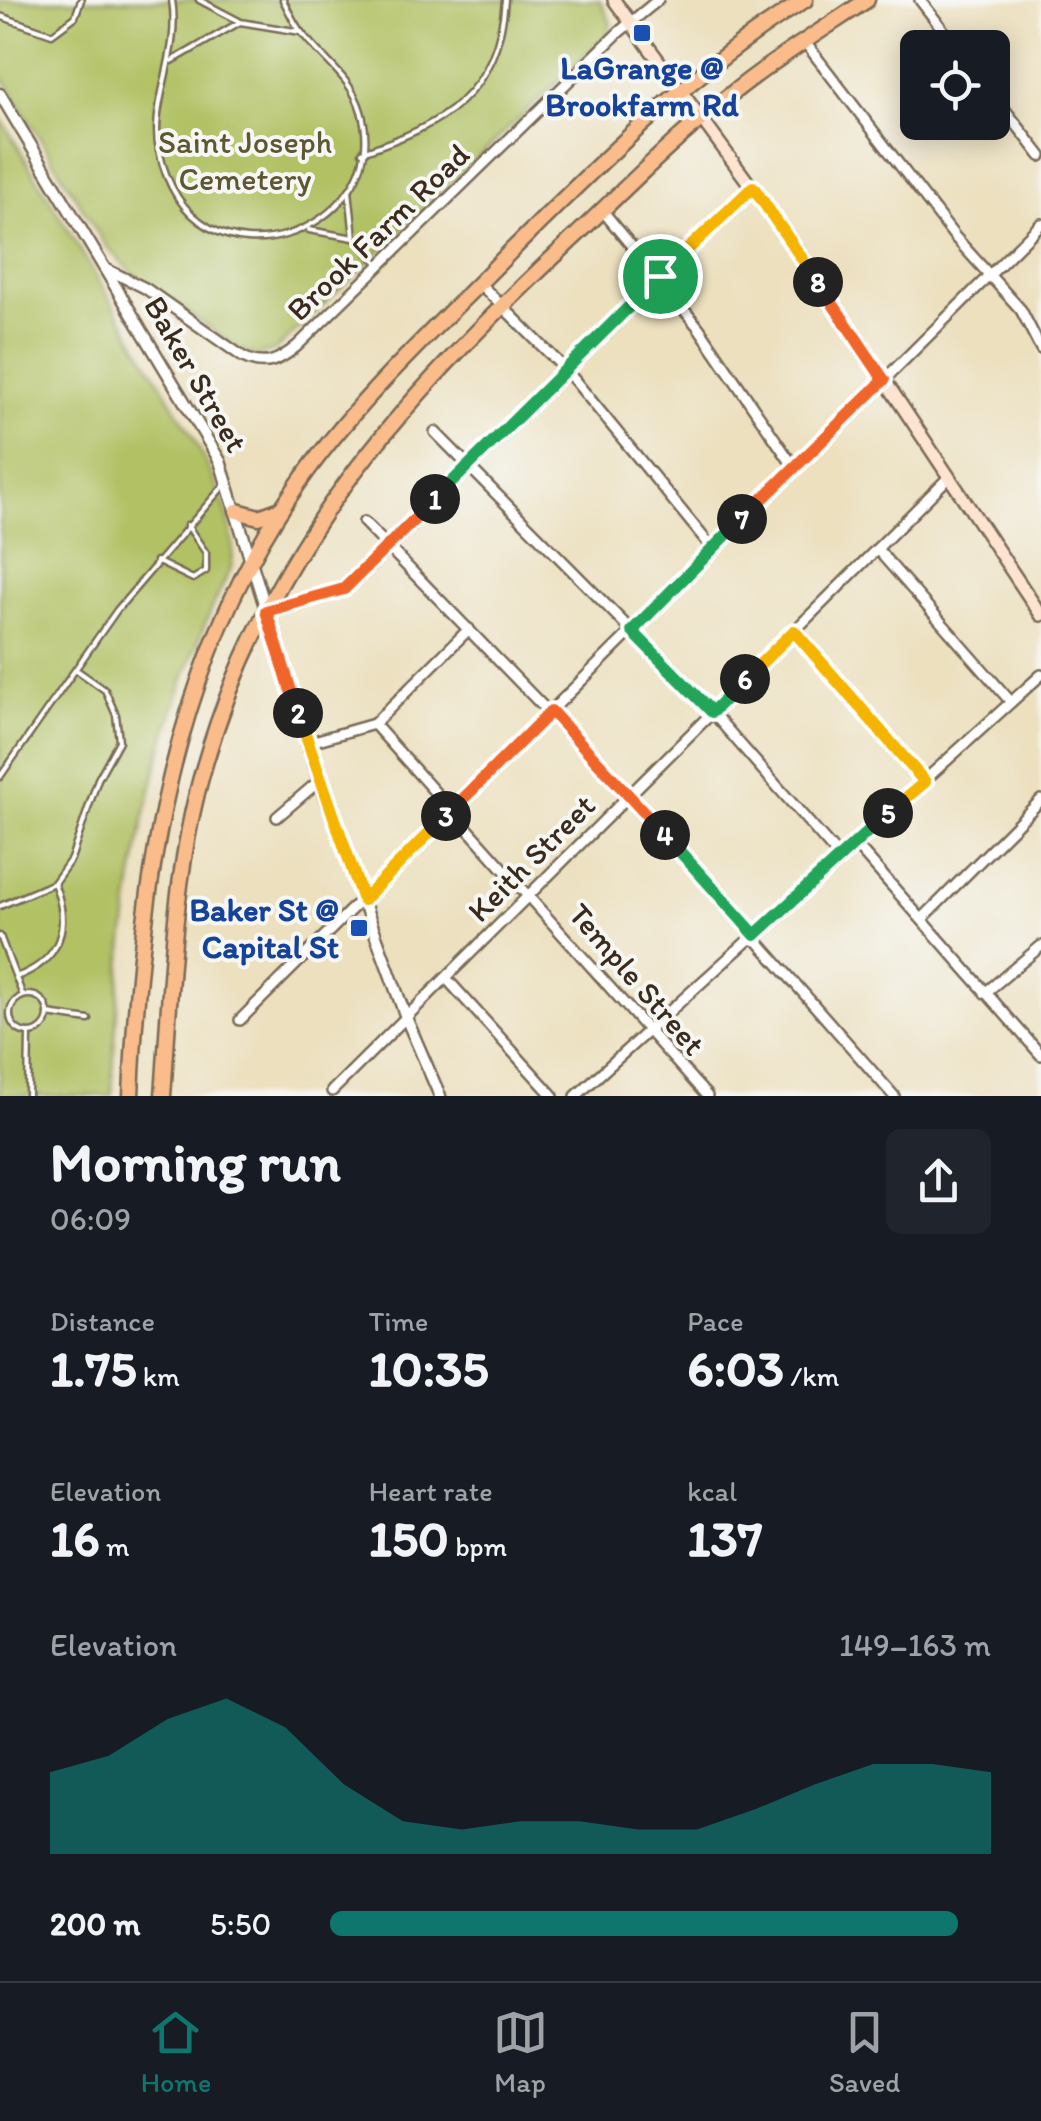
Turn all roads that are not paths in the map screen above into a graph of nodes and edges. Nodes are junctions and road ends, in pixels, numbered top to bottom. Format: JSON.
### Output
{"nodes":[{"id":1,"x":81,"y":0,"type":"edge"},
{"id":2,"x":172,"y":0,"type":"edge"},
{"id":3,"x":199,"y":0,"type":"edge"},
{"id":4,"x":283,"y":0,"type":"edge"},
{"id":5,"x":505,"y":0,"type":"edge"},
{"id":6,"x":614,"y":0,"type":"edge"},
{"id":7,"x":658,"y":0,"type":"edge"},
{"id":8,"x":805,"y":0,"type":"edge"},
{"id":9,"x":867,"y":0,"type":"edge"},
{"id":10,"x":920,"y":0,"type":"edge"},
{"id":11,"x":782,"y":6,"type":"edge"},
{"id":12,"x":0,"y":16,"type":"edge"},
{"id":13,"x":240,"y":22,"type":"junction"},
{"id":14,"x":629,"y":24,"type":"junction"},
{"id":15,"x":943,"y":30,"type":"edge"},
{"id":16,"x":301,"y":32,"type":"junction"},
{"id":17,"x":804,"y":41,"type":"junction"},
{"id":18,"x":172,"y":61,"type":"junction"},
{"id":19,"x":680,"y":92,"type":"junction"},
{"id":20,"x":0,"y":94,"type":"edge"},
{"id":21,"x":1010,"y":116,"type":"edge"},
{"id":22,"x":700,"y":120,"type":"junction"},
{"id":23,"x":362,"y":152,"type":"junction"},
{"id":24,"x":1041,"y":156,"type":"edge"},
{"id":25,"x":753,"y":187,"type":"junction"},
{"id":26,"x":350,"y":189,"type":"junction"},
{"id":27,"x":602,"y":210,"type":"junction"},
{"id":28,"x":1041,"y":224,"type":"edge"},
{"id":29,"x":308,"y":230,"type":"junction"},
{"id":30,"x":354,"y":238,"type":"junction"},
{"id":31,"x":379,"y":264,"type":"junction"},
{"id":32,"x":104,"y":268,"type":"junction"},
{"id":33,"x":660,"y":276,"type":"junction"},
{"id":34,"x":988,"y":276,"type":"junction"},
{"id":35,"x":479,"y":283,"type":"junction"},
{"id":36,"x":503,"y":304,"type":"junction"},
{"id":37,"x":1041,"y":349,"type":"edge"},
{"id":38,"x":567,"y":371,"type":"junction"},
{"id":39,"x":884,"y":380,"type":"junction"},
{"id":40,"x":436,"y":432,"type":"dead end"},
{"id":41,"x":469,"y":466,"type":"junction"},
{"id":42,"x":794,"y":467,"type":"junction"},
{"id":43,"x":947,"y":479,"type":"junction"},
{"id":44,"x":228,"y":481,"type":"junction"},
{"id":45,"x":282,"y":509,"type":"junction"},
{"id":46,"x":236,"y":510,"type":"junction"},
{"id":47,"x":364,"y":522,"type":"dead end"},
{"id":48,"x":187,"y":524,"type":"junction"},
{"id":49,"x":388,"y":546,"type":"junction"},
{"id":50,"x":712,"y":549,"type":"junction"},
{"id":51,"x":877,"y":549,"type":"junction"},
{"id":52,"x":156,"y":560,"type":"junction"},
{"id":53,"x":250,"y":565,"type":"junction"},
{"id":54,"x":266,"y":611,"type":"junction"},
{"id":55,"x":1041,"y":615,"type":"edge"},
{"id":56,"x":468,"y":629,"type":"junction"},
{"id":57,"x":632,"y":631,"type":"junction"},
{"id":58,"x":794,"y":631,"type":"junction"},
{"id":59,"x":78,"y":671,"type":"junction"},
{"id":60,"x":1041,"y":675,"type":"edge"},
{"id":61,"x":1011,"y":702,"type":"junction"},
{"id":62,"x":551,"y":711,"type":"junction"},
{"id":63,"x":712,"y":712,"type":"junction"},
{"id":64,"x":374,"y":724,"type":"junction"},
{"id":65,"x":307,"y":742,"type":"junction"},
{"id":66,"x":0,"y":777,"type":"edge"},
{"id":67,"x":319,"y":781,"type":"junction"},
{"id":68,"x":925,"y":782,"type":"junction"},
{"id":69,"x":630,"y":796,"type":"junction"},
{"id":70,"x":1041,"y":800,"type":"edge"},
{"id":71,"x":453,"y":808,"type":"junction"},
{"id":72,"x":277,"y":818,"type":"dead end"},
{"id":73,"x":856,"y":846,"type":"junction"},
{"id":74,"x":840,"y":858,"type":"junction"},
{"id":75,"x":54,"y":883,"type":"junction"},
{"id":76,"x":530,"y":894,"type":"junction"},
{"id":77,"x":363,"y":900,"type":"junction"},
{"id":78,"x":0,"y":906,"type":"edge"},
{"id":79,"x":922,"y":918,"type":"junction"},
{"id":80,"x":755,"y":935,"type":"junction"},
{"id":81,"x":0,"y":936,"type":"edge"},
{"id":82,"x":1041,"y":946,"type":"edge"},
{"id":83,"x":16,"y":977,"type":"junction"},
{"id":84,"x":446,"y":978,"type":"junction"},
{"id":85,"x":985,"y":992,"type":"junction"},
{"id":86,"x":23,"y":996,"type":"junction"},
{"id":87,"x":10,"y":1014,"type":"junction"},
{"id":88,"x":48,"y":1014,"type":"junction"},
{"id":89,"x":0,"y":1016,"type":"edge"},
{"id":90,"x":89,"y":1020,"type":"dead end"},
{"id":91,"x":240,"y":1020,"type":"dead end"},
{"id":92,"x":407,"y":1020,"type":"junction"},
{"id":93,"x":650,"y":1032,"type":"junction"},
{"id":94,"x":29,"y":1033,"type":"junction"},
{"id":95,"x":1041,"y":1055,"type":"edge"},
{"id":96,"x":332,"y":1091,"type":"dead end"},
{"id":97,"x":28,"y":1096,"type":"edge"},
{"id":98,"x":131,"y":1096,"type":"edge"},
{"id":99,"x":163,"y":1096,"type":"edge"},
{"id":100,"x":440,"y":1096,"type":"edge"},
{"id":101,"x":553,"y":1096,"type":"edge"},
{"id":102,"x":576,"y":1096,"type":"edge"},
{"id":103,"x":707,"y":1096,"type":"edge"},
{"id":104,"x":894,"y":1096,"type":"edge"}],
"edges":[{"from":1,"to":12,"type":"lane"},
{"from":2,"to":18,"type":"lane"},
{"from":3,"to":13,"type":"lane"},
{"from":4,"to":16,"type":"lane"},
{"from":5,"to":23,"type":"lane"},
{"from":6,"to":14,"type":"main road"},
{"from":7,"to":14,"type":"street","name":"Brook Farm Road"},
{"from":8,"to":11,"type":"highway"},
{"from":9,"to":17,"type":"highway"},
{"from":10,"to":15,"type":"street"},
{"from":11,"to":19,"type":"highway"},
{"from":13,"to":16,"type":"lane"},
{"from":13,"to":18,"type":"lane"},
{"from":14,"to":19,"type":"main road"},
{"from":14,"to":31,"type":"street","name":"Brook Farm Road"},
{"from":16,"to":23,"type":"lane"},
{"from":17,"to":22,"type":"highway"},
{"from":17,"to":34,"type":"street"},
{"from":18,"to":29,"type":"lane"},
{"from":19,"to":22,"type":"main road"},
{"from":19,"to":35,"type":"highway"},
{"from":20,"to":32,"type":"street","name":"Baker Street"},
{"from":21,"to":24,"type":"street"},
{"from":22,"to":25,"type":"main road"},
{"from":22,"to":27,"type":"highway"},
{"from":23,"to":26,"type":"lane"},
{"from":25,"to":33,"type":"street"},
{"from":25,"to":39,"type":"main road"},
{"from":26,"to":29,"type":"lane"},
{"from":26,"to":30,"type":"lane"},
{"from":27,"to":33,"type":"street"},
{"from":27,"to":36,"type":"highway"},
{"from":28,"to":34,"type":"street"},
{"from":29,"to":30,"type":"lane"},
{"from":30,"to":31,"type":"lane"},
{"from":31,"to":32,"type":"street","name":"Brook Farm Road"},
{"from":32,"to":44,"type":"street","name":"Baker Street"},
{"from":33,"to":38,"type":"street"},
{"from":33,"to":42,"type":"street"},
{"from":34,"to":37,"type":"street"},
{"from":34,"to":39,"type":"street"},
{"from":35,"to":36,"type":"street"},
{"from":35,"to":45,"type":"highway"},
{"from":36,"to":38,"type":"street"},
{"from":36,"to":54,"type":"highway"},
{"from":38,"to":41,"type":"street"},
{"from":38,"to":50,"type":"street"},
{"from":39,"to":42,"type":"street"},
{"from":39,"to":43,"type":"main road"},
{"from":40,"to":41,"type":"street"},
{"from":41,"to":49,"type":"street"},
{"from":41,"to":57,"type":"street"},
{"from":42,"to":50,"type":"street"},
{"from":43,"to":51,"type":"street","name":"Keith Street"},
{"from":43,"to":55,"type":"main road"},
{"from":44,"to":46,"type":"street","name":"Baker Street"},
{"from":44,"to":48,"type":"lane"},
{"from":45,"to":46,"type":"highway"},
{"from":45,"to":53,"type":"highway"},
{"from":46,"to":53,"type":"street","name":"Baker Street"},
{"from":47,"to":49,"type":"street"},
{"from":48,"to":52,"type":"lane"},
{"from":48,"to":52,"type":"lane"},
{"from":49,"to":54,"type":"street"},
{"from":49,"to":56,"type":"street"},
{"from":50,"to":57,"type":"street"},
{"from":51,"to":58,"type":"street","name":"Keith Street"},
{"from":51,"to":61,"type":"street"},
{"from":52,"to":59,"type":"lane"},
{"from":53,"to":54,"type":"street","name":"Baker Street"},
{"from":53,"to":98,"type":"highway"},
{"from":54,"to":65,"type":"street","name":"Baker Street"},
{"from":54,"to":99,"type":"highway"},
{"from":56,"to":62,"type":"street"},
{"from":56,"to":64,"type":"street"},
{"from":57,"to":62,"type":"street"},
{"from":57,"to":63,"type":"street"},
{"from":58,"to":63,"type":"street","name":"Keith Street"},
{"from":58,"to":68,"type":"street"},
{"from":59,"to":66,"type":"lane"},
{"from":59,"to":75,"type":"lane"},
{"from":60,"to":61,"type":"street"},
{"from":61,"to":68,"type":"street"},
{"from":62,"to":69,"type":"street"},
{"from":62,"to":71,"type":"street"},
{"from":63,"to":69,"type":"street","name":"Keith Street"},
{"from":63,"to":74,"type":"street"},
{"from":64,"to":65,"type":"street"},
{"from":64,"to":71,"type":"street","name":"Temple Street"},
{"from":65,"to":67,"type":"street","name":"Baker Street"},
{"from":67,"to":72,"type":"street"},
{"from":67,"to":77,"type":"street","name":"Baker Street"},
{"from":68,"to":73,"type":"street"},
{"from":69,"to":76,"type":"street","name":"Keith Street"},
{"from":69,"to":80,"type":"street"},
{"from":70,"to":79,"type":"street"},
{"from":71,"to":76,"type":"street","name":"Temple Street"},
{"from":71,"to":77,"type":"street"},
{"from":73,"to":74,"type":"street"},
{"from":73,"to":79,"type":"street"},
{"from":74,"to":80,"type":"street"},
{"from":75,"to":78,"type":"lane"},
{"from":75,"to":83,"type":"lane"},
{"from":76,"to":84,"type":"street","name":"Keith Street"},
{"from":76,"to":93,"type":"street","name":"Temple Street"},
{"from":77,"to":91,"type":"street"},
{"from":77,"to":92,"type":"street","name":"Baker Street"},
{"from":79,"to":85,"type":"street"},
{"from":80,"to":93,"type":"street"},
{"from":80,"to":104,"type":"street"},
{"from":81,"to":83,"type":"lane"},
{"from":82,"to":85,"type":"street"},
{"from":83,"to":86,"type":"lane"},
{"from":84,"to":92,"type":"street","name":"Keith Street"},
{"from":84,"to":101,"type":"street"},
{"from":85,"to":95,"type":"street"},
{"from":86,"to":87,"type":"lane"},
{"from":86,"to":88,"type":"lane"},
{"from":87,"to":89,"type":"lane"},
{"from":87,"to":94,"type":"lane"},
{"from":88,"to":90,"type":"lane"},
{"from":88,"to":94,"type":"lane"},
{"from":92,"to":96,"type":"street","name":"Keith Street"},
{"from":92,"to":100,"type":"street","name":"Baker Street"},
{"from":93,"to":102,"type":"street"},
{"from":93,"to":103,"type":"street","name":"Temple Street"},
{"from":94,"to":97,"type":"lane"}]}
